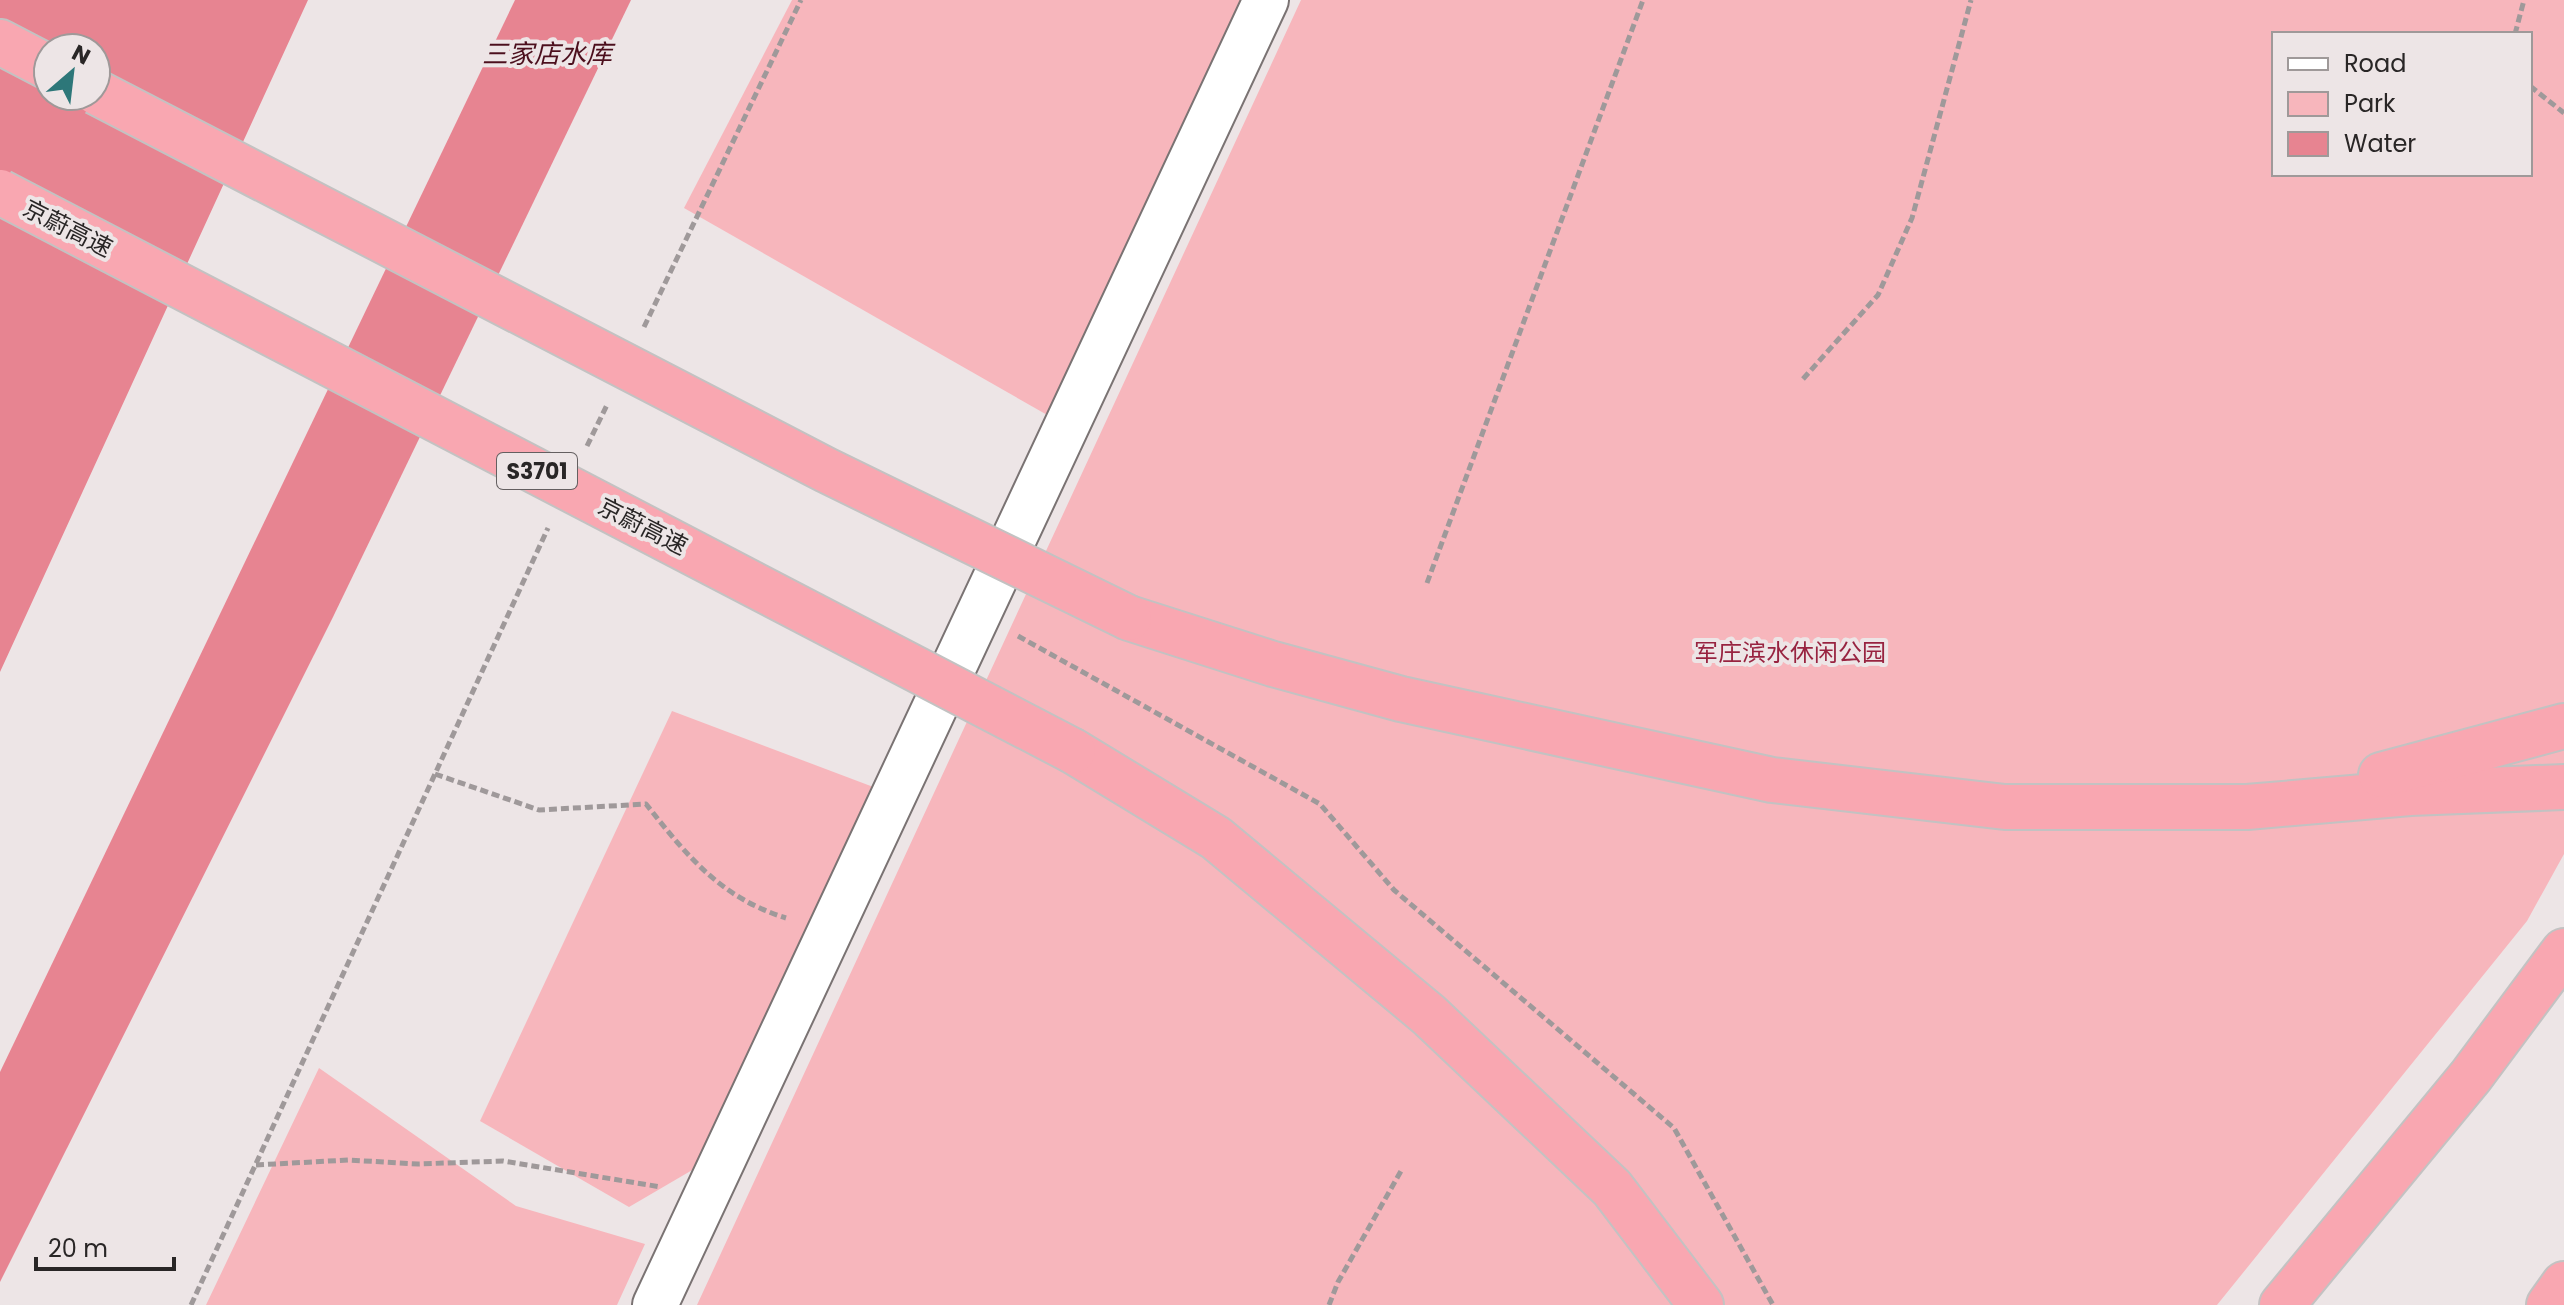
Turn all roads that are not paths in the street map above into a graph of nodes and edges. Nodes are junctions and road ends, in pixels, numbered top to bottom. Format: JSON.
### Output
{"nodes":[{"id":1,"x":1266,"y":0,"type":"edge"},
{"id":2,"x":0,"y":42,"type":"edge"},
{"id":3,"x":32,"y":59,"type":"edge"},
{"id":4,"x":112,"y":100,"type":"edge"},
{"id":5,"x":0,"y":192,"type":"edge"},
{"id":6,"x":2564,"y":726,"type":"edge"},
{"id":7,"x":2564,"y":787,"type":"edge"},
{"id":8,"x":2247,"y":807,"type":"junction"},
{"id":9,"x":2564,"y":951,"type":"edge"},
{"id":10,"x":2564,"y":1284,"type":"edge"},
{"id":11,"x":655,"y":1305,"type":"edge"},
{"id":12,"x":1701,"y":1305,"type":"edge"},
{"id":13,"x":2282,"y":1305,"type":"edge"},
{"id":14,"x":2549,"y":1305,"type":"edge"}],
"edges":[{"from":1,"to":11,"type":"street"},
{"from":2,"to":3,"type":"highway"},
{"from":4,"to":8,"type":"highway","bridge":true},
{"from":5,"to":12,"type":"highway","name":"京蔚高速","number":"S3701","bridge":true},
{"from":6,"to":8,"type":"highway"},
{"from":7,"to":8,"type":"highway"},
{"from":9,"to":13,"type":"highway"},
{"from":10,"to":14,"type":"highway"}]}
